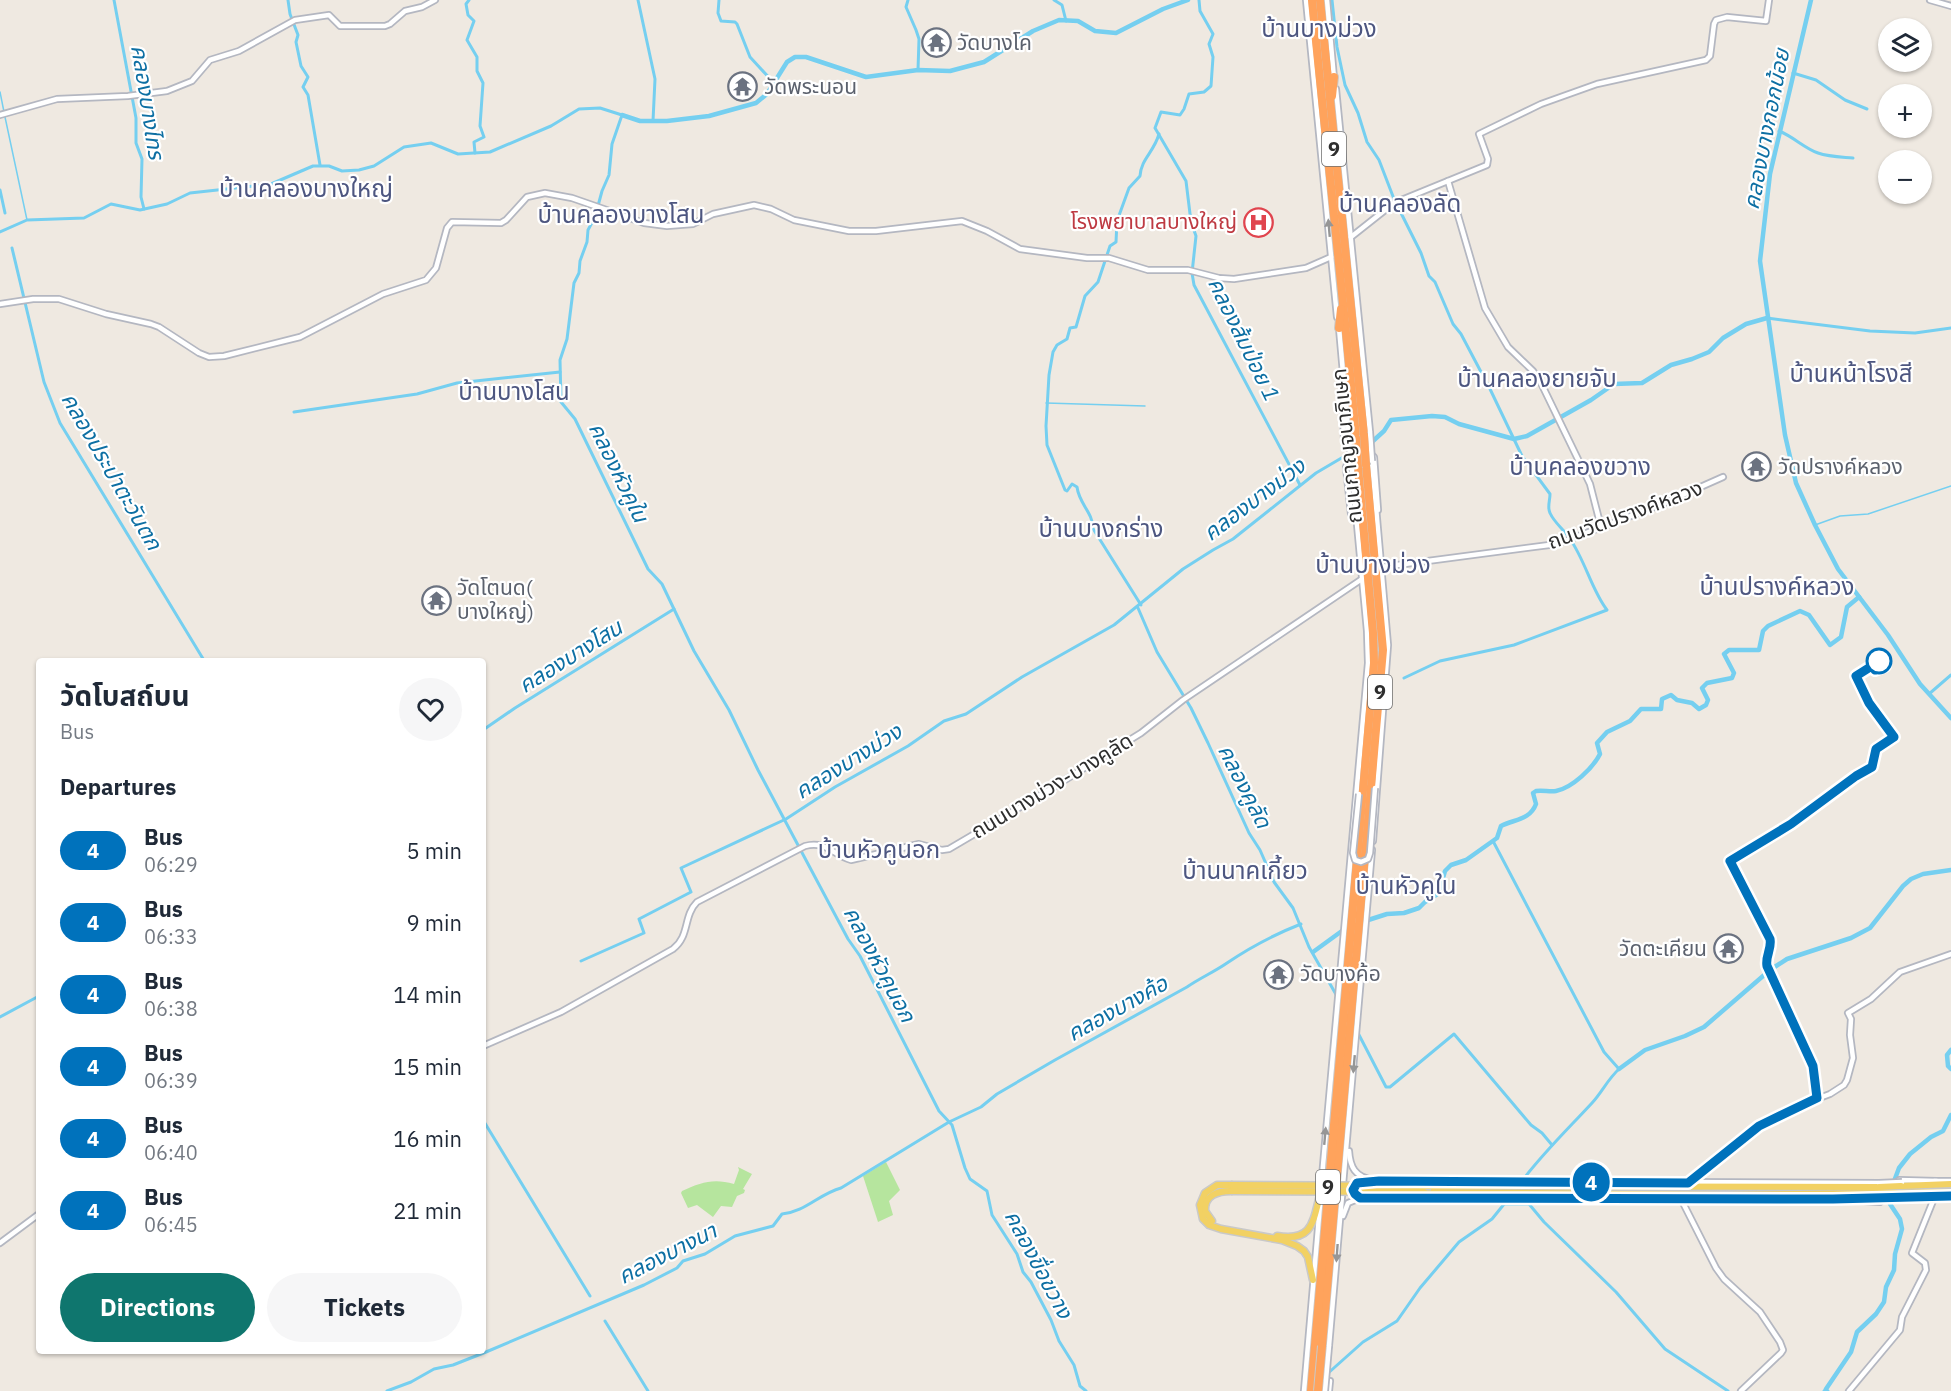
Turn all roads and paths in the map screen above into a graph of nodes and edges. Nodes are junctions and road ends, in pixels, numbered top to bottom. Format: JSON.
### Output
{"nodes":[{"id":1,"x":435,"y":0,"type":"edge"},
{"id":2,"x":1306,"y":0,"type":"edge"},
{"id":3,"x":1312,"y":0,"type":"edge"},
{"id":4,"x":1320,"y":0,"type":"edge"},
{"id":5,"x":1327,"y":0,"type":"edge"},
{"id":6,"x":1769,"y":0,"type":"edge"},
{"id":7,"x":1930,"y":0,"type":"edge"},
{"id":8,"x":1951,"y":6,"type":"edge"},
{"id":9,"x":1318,"y":12,"type":"junction"},
{"id":10,"x":1314,"y":73,"type":"junction"},
{"id":11,"x":1334,"y":77,"type":"junction"},
{"id":12,"x":1326,"y":113,"type":"junction"},
{"id":13,"x":3,"y":114,"type":"edge"},
{"id":14,"x":1448,"y":181,"type":"junction"},
{"id":15,"x":1351,"y":237,"type":"junction"},
{"id":16,"x":1331,"y":257,"type":"junction"},
{"id":17,"x":1343,"y":294,"type":"junction"},
{"id":18,"x":0,"y":304,"type":"edge"},
{"id":19,"x":1353,"y":319,"type":"junction"},
{"id":20,"x":1339,"y":328,"type":"junction"},
{"id":21,"x":1362,"y":353,"type":"junction"},
{"id":22,"x":1365,"y":383,"type":"junction"},
{"id":23,"x":1344,"y":391,"type":"junction"},
{"id":24,"x":1360,"y":436,"type":"junction"},
{"id":25,"x":1362,"y":466,"type":"junction"},
{"id":26,"x":1723,"y":477,"type":"dead end"},
{"id":27,"x":1377,"y":516,"type":"junction"},
{"id":28,"x":1356,"y":525,"type":"junction"},
{"id":29,"x":1601,"y":526,"type":"junction"},
{"id":30,"x":1382,"y":567,"type":"junction"},
{"id":31,"x":1362,"y":579,"type":"junction"},
{"id":32,"x":1382,"y":725,"type":"junction"},
{"id":33,"x":1361,"y":730,"type":"junction"},
{"id":34,"x":1355,"y":878,"type":"junction"},
{"id":35,"x":1346,"y":897,"type":"junction"},
{"id":36,"x":1357,"y":922,"type":"junction"},
{"id":37,"x":1363,"y":946,"type":"junction"},
{"id":38,"x":1951,"y":954,"type":"edge"},
{"id":39,"x":1356,"y":966,"type":"junction"},
{"id":40,"x":1341,"y":1002,"type":"junction"},
{"id":41,"x":1353,"y":1027,"type":"junction"},
{"id":42,"x":486,"y":1045,"type":"edge"},
{"id":43,"x":1348,"y":1136,"type":"junction"},
{"id":44,"x":1379,"y":1181,"type":"junction"},
{"id":45,"x":1437,"y":1181,"type":"junction"},
{"id":46,"x":1937,"y":1181,"type":"junction"},
{"id":47,"x":1951,"y":1182,"type":"edge"},
{"id":48,"x":1639,"y":1183,"type":"junction"},
{"id":49,"x":1688,"y":1183,"type":"junction"},
{"id":50,"x":1524,"y":1184,"type":"junction"},
{"id":51,"x":1837,"y":1184,"type":"junction"},
{"id":52,"x":1901,"y":1184,"type":"junction"},
{"id":53,"x":1615,"y":1187,"type":"junction"},
{"id":54,"x":1231,"y":1188,"type":"junction"},
{"id":55,"x":1476,"y":1190,"type":"junction"},
{"id":56,"x":1880,"y":1190,"type":"junction"},
{"id":57,"x":1503,"y":1192,"type":"junction"},
{"id":58,"x":1951,"y":1192,"type":"edge"},
{"id":59,"x":1636,"y":1194,"type":"junction"},
{"id":60,"x":1320,"y":1195,"type":"junction"},
{"id":61,"x":1515,"y":1196,"type":"junction"},
{"id":62,"x":1897,"y":1196,"type":"junction"},
{"id":63,"x":1951,"y":1196,"type":"edge"},
{"id":64,"x":1933,"y":1197,"type":"junction"},
{"id":65,"x":1360,"y":1198,"type":"junction"},
{"id":66,"x":1441,"y":1198,"type":"junction"},
{"id":67,"x":1665,"y":1199,"type":"junction"},
{"id":68,"x":1681,"y":1199,"type":"junction"},
{"id":69,"x":1833,"y":1199,"type":"junction"},
{"id":70,"x":1326,"y":1210,"type":"junction"},
{"id":71,"x":36,"y":1216,"type":"edge"},
{"id":72,"x":1339,"y":1228,"type":"junction"},
{"id":73,"x":0,"y":1242,"type":"edge"},
{"id":74,"x":1317,"y":1244,"type":"junction"},
{"id":75,"x":1313,"y":1280,"type":"junction"},
{"id":76,"x":1326,"y":1346,"type":"junction"},
{"id":77,"x":1304,"y":1391,"type":"edge"},
{"id":78,"x":1311,"y":1391,"type":"edge"},
{"id":79,"x":1317,"y":1391,"type":"edge"},
{"id":80,"x":1327,"y":1391,"type":"edge"},
{"id":81,"x":1741,"y":1391,"type":"edge"},
{"id":82,"x":1849,"y":1391,"type":"edge"}],
"edges":[{"from":1,"to":13,"type":"street"},
{"from":2,"to":9,"type":"street"},
{"from":3,"to":9,"type":"highway","name":"ถนนกาญจนาภิเษก","number":"9"},
{"from":4,"to":9,"type":"highway","name":"ถนนกาญจนาภิเษก","number":"9"},
{"from":5,"to":9,"type":"street"},
{"from":6,"to":14,"type":"street"},
{"from":7,"to":8,"type":"street"},
{"from":9,"to":10,"type":"street"},
{"from":9,"to":11,"type":"street"},
{"from":9,"to":12,"type":"highway","name":"ถนนกาญจนาภิเษก","number":"9"},
{"from":10,"to":12,"type":"highway"},
{"from":16,"to":10,"type":"street","one_way":true},
{"from":11,"to":12,"type":"highway"},
{"from":11,"to":15,"type":"street"},
{"from":12,"to":17,"type":"highway","name":"ถนนกาญจนาภิเษก","number":"9"},
{"from":12,"to":19,"type":"highway","name":"ถนนกาญจนาภิเษก","number":"9"},
{"from":14,"to":15,"type":"street"},
{"from":14,"to":29,"type":"street"},
{"from":15,"to":21,"type":"street"},
{"from":16,"to":18,"type":"street"},
{"from":16,"to":20,"type":"street"},
{"from":17,"to":20,"type":"highway"},
{"from":17,"to":24,"type":"highway","name":"ถนนกาญจนาภิเษก","number":"9"},
{"from":19,"to":21,"type":"highway"},
{"from":19,"to":24,"type":"highway","name":"ถนนกาญจนาภิเษก","number":"9"},
{"from":20,"to":23,"type":"street"},
{"from":21,"to":22,"type":"street"},
{"from":22,"to":23,"type":"street"},
{"from":22,"to":24,"type":"street"},
{"from":23,"to":24,"type":"street"},
{"from":24,"to":25,"type":"highway","name":"ถนนกาญจนาภิเษก","number":"9","bridge":true},
{"from":24,"to":25,"type":"street","bridge":true},
{"from":25,"to":27,"type":"street"},
{"from":25,"to":28,"type":"street"},
{"from":25,"to":34,"type":"highway","name":"ถนนกาญจนาภิเษก","number":"9"},
{"from":25,"to":36,"type":"highway","name":"ถนนกาญจนาภิเษก","number":"9"},
{"from":26,"to":29,"type":"street","name":"ถนนวัดปรางค์หลวง"},
{"from":27,"to":28,"type":"street"},
{"from":27,"to":30,"type":"street"},
{"from":28,"to":31,"type":"street"},
{"from":29,"to":30,"type":"street","name":"ถนนวัดปรางค์หลวง"},
{"from":30,"to":32,"type":"street"},
{"from":31,"to":33,"type":"street"},
{"from":31,"to":42,"type":"street","name":"ถนนบางม่วง-บางคูลัด"},
{"from":32,"to":33,"type":"street","bridge":true},
{"from":32,"to":36,"type":"street"},
{"from":33,"to":35,"type":"street"},
{"from":34,"to":35,"type":"highway"},
{"from":34,"to":36,"type":"highway","name":"ถนนกาญจนาภิเษก","number":"9"},
{"from":35,"to":36,"type":"street"},
{"from":36,"to":37,"type":"street"},
{"from":36,"to":39,"type":"highway","name":"ถนนกาญจนาภิเษก","number":"9"},
{"from":36,"to":40,"type":"highway","name":"ถนนกาญจนาภิเษก","number":"9"},
{"from":36,"to":40,"type":"street"},
{"from":37,"to":39,"type":"highway"},
{"from":37,"to":41,"type":"street"},
{"from":38,"to":49,"type":"street"},
{"from":39,"to":41,"type":"highway","name":"ถนนกาญจนาภิเษก","number":"9"},
{"from":60,"to":40,"type":"street","one_way":true},
{"from":40,"to":70,"type":"highway","name":"ถนนกาญจนาภิเษก","number":"9"},
{"from":41,"to":43,"type":"street","one_way":true},
{"from":41,"to":76,"type":"highway","name":"ถนนกาญจนาภิเษก","number":"9"},
{"from":43,"to":44,"type":"street"},
{"from":43,"to":72,"type":"street"},
{"from":44,"to":45,"type":"street"},
{"from":44,"to":65,"type":"street"},
{"from":45,"to":50,"type":"street"},
{"from":45,"to":55,"type":"main road"},
{"from":46,"to":47,"type":"street"},
{"from":46,"to":52,"type":"street"},
{"from":46,"to":64,"type":"street"},
{"from":47,"to":52,"type":"main road"},
{"from":48,"to":49,"type":"street"},
{"from":48,"to":50,"type":"street"},
{"from":48,"to":53,"type":"main road"},
{"from":49,"to":51,"type":"street"},
{"from":50,"to":53,"type":"main road"},
{"from":50,"to":57,"type":"main road"},
{"from":51,"to":56,"type":"street"},
{"from":51,"to":69,"type":"street"},
{"from":52,"to":56,"type":"main road","bridge":true},
{"from":53,"to":56,"type":"main road"},
{"from":54,"to":55,"type":"main road","bridge":true},
{"from":54,"to":55,"type":"main road","bridge":true},
{"from":54,"to":60,"type":"main road"},
{"from":54,"to":75,"type":"main road"},
{"from":55,"to":57,"type":"main road"},
{"from":55,"to":66,"type":"main road"},
{"from":56,"to":59,"type":"main road"},
{"from":56,"to":62,"type":"main road","bridge":true},
{"from":56,"to":69,"type":"street"},
{"from":57,"to":61,"type":"main road"},
{"from":57,"to":66,"type":"street"},
{"from":58,"to":62,"type":"main road"},
{"from":59,"to":61,"type":"main road"},
{"from":59,"to":67,"type":"main road"},
{"from":60,"to":74,"type":"street"},
{"from":61,"to":67,"type":"street"},
{"from":62,"to":64,"type":"street"},
{"from":63,"to":64,"type":"street"},
{"from":64,"to":82,"type":"street"},
{"from":65,"to":66,"type":"street"},
{"from":65,"to":72,"type":"street"},
{"from":67,"to":68,"type":"street"},
{"from":68,"to":69,"type":"street"},
{"from":68,"to":81,"type":"street"},
{"from":70,"to":74,"type":"highway"},
{"from":70,"to":78,"type":"highway","name":"ถนนกาญจนาภิเษก","number":"9"},
{"from":71,"to":73,"type":"street"},
{"from":72,"to":76,"type":"street","one_way":true},
{"from":74,"to":75,"type":"street"},
{"from":75,"to":77,"type":"street"},
{"from":76,"to":79,"type":"highway","name":"ถนนกาญจนาภิเษก","number":"9","bridge":true},
{"from":76,"to":80,"type":"street","bridge":true},
{"from":79,"to":80,"type":"street"}]}
